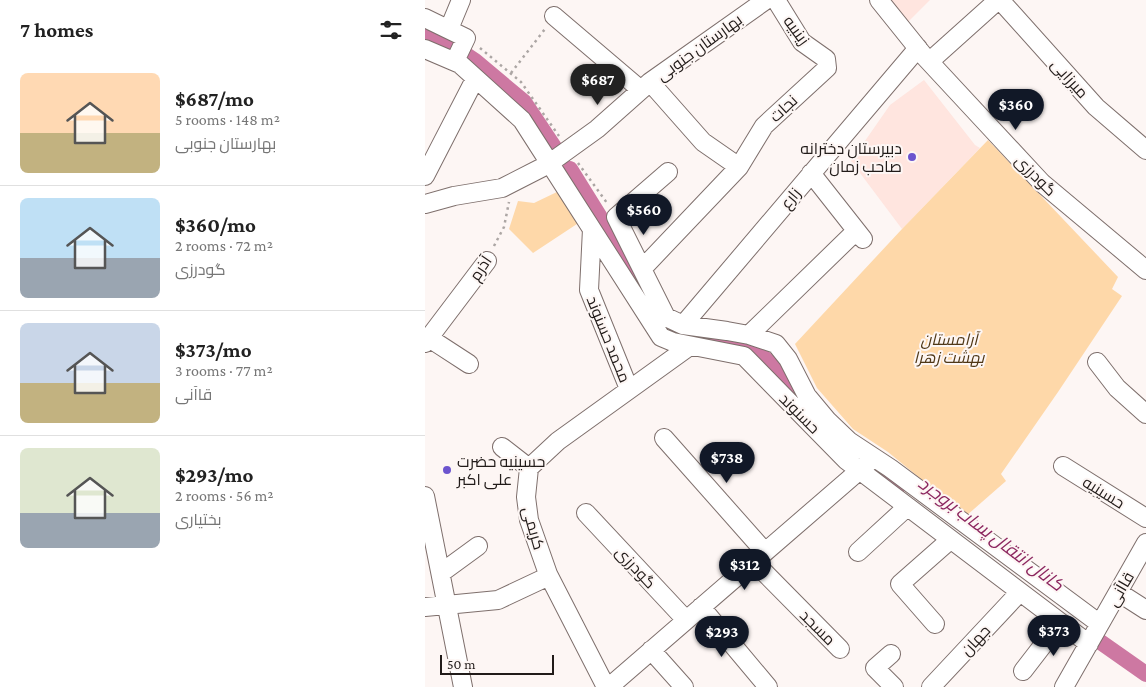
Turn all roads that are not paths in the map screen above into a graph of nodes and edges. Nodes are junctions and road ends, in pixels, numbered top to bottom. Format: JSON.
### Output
{"nodes":[{"id":1,"x":461,"y":0,"type":"edge"},
{"id":2,"x":766,"y":0,"type":"edge"},
{"id":3,"x":776,"y":0,"type":"edge"},
{"id":4,"x":879,"y":0,"type":"edge"},
{"id":5,"x":999,"y":0,"type":"edge"},
{"id":6,"x":743,"y":5,"type":"edge"},
{"id":7,"x":554,"y":16,"type":"road end"},
{"id":8,"x":425,"y":18,"type":"edge"},
{"id":9,"x":449,"y":29,"type":"junction"},
{"id":10,"x":918,"y":48,"type":"junction"},
{"id":11,"x":425,"y":49,"type":"edge"},
{"id":12,"x":821,"y":56,"type":"joint"},
{"id":13,"x":930,"y":61,"type":"junction"},
{"id":14,"x":455,"y":62,"type":"junction"},
{"id":15,"x":475,"y":79,"type":"junction"},
{"id":16,"x":645,"y":86,"type":"junction"},
{"id":17,"x":1146,"y":150,"type":"edge"},
{"id":18,"x":550,"y":163,"type":"junction"},
{"id":19,"x":739,"y":167,"type":"junction"},
{"id":20,"x":668,"y":172,"type":"dead end"},
{"id":21,"x":811,"y":173,"type":"junction"},
{"id":22,"x":425,"y":176,"type":"edge"},
{"id":23,"x":425,"y":204,"type":"edge"},
{"id":24,"x":592,"y":229,"type":"junction"},
{"id":25,"x":487,"y":261,"type":"road end"},
{"id":26,"x":642,"y":269,"type":"junction"},
{"id":27,"x":1146,"y":270,"type":"edge"},
{"id":28,"x":683,"y":325,"type":"junction"},
{"id":29,"x":749,"y":336,"type":"junction"},
{"id":30,"x":427,"y":341,"type":"edge"},
{"id":31,"x":690,"y":346,"type":"junction"},
{"id":32,"x":1097,"y":362,"type":"dead end"},
{"id":33,"x":469,"y":364,"type":"dead end"},
{"id":34,"x":629,"y":389,"type":"junction"},
{"id":35,"x":1146,"y":414,"type":"edge"},
{"id":36,"x":664,"y":438,"type":"dead end"},
{"id":37,"x":502,"y":447,"type":"dead end"},
{"id":38,"x":874,"y":458,"type":"junction"},
{"id":39,"x":1063,"y":466,"type":"dead end"},
{"id":40,"x":529,"y":468,"type":"junction"},
{"id":41,"x":859,"y":470,"type":"junction"},
{"id":42,"x":426,"y":504,"type":"edge"},
{"id":43,"x":907,"y":507,"type":"junction"},
{"id":44,"x":586,"y":513,"type":"dead end"},
{"id":45,"x":1146,"y":518,"type":"edge"},
{"id":46,"x":950,"y":540,"type":"junction"},
{"id":47,"x":1146,"y":543,"type":"edge"},
{"id":48,"x":478,"y":546,"type":"dead end"},
{"id":49,"x":858,"y":552,"type":"dead end"},
{"id":50,"x":759,"y":557,"type":"junction"},
{"id":51,"x":441,"y":573,"type":"junction"},
{"id":52,"x":549,"y":576,"type":"junction"},
{"id":53,"x":1118,"y":592,"type":"junction"},
{"id":54,"x":1019,"y":593,"type":"junction"},
{"id":55,"x":447,"y":605,"type":"junction"},
{"id":56,"x":425,"y":607,"type":"edge"},
{"id":57,"x":701,"y":607,"type":"junction"},
{"id":58,"x":1146,"y":610,"type":"edge"},
{"id":59,"x":685,"y":620,"type":"junction"},
{"id":60,"x":1060,"y":623,"type":"junction"},
{"id":61,"x":935,"y":624,"type":"dead end"},
{"id":62,"x":1100,"y":624,"type":"junction"},
{"id":63,"x":1089,"y":644,"type":"junction"},
{"id":64,"x":840,"y":649,"type":"dead end"},
{"id":65,"x":651,"y":650,"type":"junction"},
{"id":66,"x":891,"y":654,"type":"dead end"},
{"id":67,"x":1023,"y":671,"type":"dead end"},
{"id":68,"x":463,"y":687,"type":"edge"},
{"id":69,"x":607,"y":687,"type":"edge"},
{"id":70,"x":684,"y":687,"type":"edge"},
{"id":71,"x":768,"y":687,"type":"edge"},
{"id":72,"x":894,"y":687,"type":"edge"},
{"id":73,"x":931,"y":687,"type":"edge"},
{"id":74,"x":1064,"y":687,"type":"edge"}],
"edges":[{"from":1,"to":9,"type":"street"},
{"from":2,"to":6,"type":"street","name":"بهارستان جنوبی"},
{"from":3,"to":12,"type":"street","name":"زینبیه"},
{"from":4,"to":10,"type":"street","name":"گودرزی"},
{"from":5,"to":13,"type":"street"},
{"from":5,"to":17,"type":"street","name":"میرزایی"},
{"from":6,"to":16,"type":"street","name":"بهارستان جنوبی"},
{"from":7,"to":16,"type":"street"},
{"from":8,"to":9,"type":"street"},
{"from":9,"to":14,"type":"street"},
{"from":10,"to":13,"type":"street","name":"گودرزی"},
{"from":10,"to":21,"type":"street","name":"زارع"},
{"from":11,"to":14,"type":"street","name":"حسنوند"},
{"from":12,"to":19,"type":"street","name":"نجات"},
{"from":13,"to":27,"type":"street","name":"گودرزی"},
{"from":14,"to":15,"type":"street","name":"حسنوند"},
{"from":15,"to":18,"type":"street","name":"حسنوند"},
{"from":15,"to":22,"type":"street"},
{"from":16,"to":18,"type":"street","name":"بهارستان جنوبی"},
{"from":16,"to":19,"type":"street"},
{"from":18,"to":23,"type":"street","name":"بهارستان جنوبی"},
{"from":18,"to":24,"type":"street","name":"حسنوند"},
{"from":19,"to":26,"type":"street","name":"نجات"},
{"from":20,"to":26,"type":"street","name":"حسنوند"},
{"from":21,"to":28,"type":"street","name":"زارع"},
{"from":21,"to":29,"type":"street"},
{"from":24,"to":31,"type":"street","name":"حسنوند"},
{"from":24,"to":34,"type":"street","name":"محمد حسنوند"},
{"from":25,"to":30,"type":"street","name":"آذرم"},
{"from":26,"to":28,"type":"street","name":"حسنوند"},
{"from":28,"to":29,"type":"street","name":"حسنوند"},
{"from":29,"to":38,"type":"street","name":"حسنوند"},
{"from":30,"to":33,"type":"street"},
{"from":31,"to":34,"type":"street"},
{"from":31,"to":41,"type":"street","name":"حسنوند"},
{"from":32,"to":35,"type":"street"},
{"from":34,"to":40,"type":"street"},
{"from":36,"to":50,"type":"street","name":"مسجد"},
{"from":37,"to":40,"type":"street"},
{"from":38,"to":41,"type":"street"},
{"from":38,"to":62,"type":"street","name":"حسنوند"},
{"from":39,"to":45,"type":"street","name":"حسینیه"},
{"from":40,"to":52,"type":"street","name":"کریمی"},
{"from":41,"to":43,"type":"street","name":"حسنوند"},
{"from":41,"to":50,"type":"street"},
{"from":42,"to":51,"type":"street"},
{"from":43,"to":46,"type":"street","name":"حسنوند"},
{"from":43,"to":49,"type":"street"},
{"from":44,"to":59,"type":"street","name":"گودرزی"},
{"from":46,"to":54,"type":"street","name":"حسنوند"},
{"from":46,"to":61,"type":"street"},
{"from":47,"to":53,"type":"street","name":"قاآنی"},
{"from":48,"to":51,"type":"street"},
{"from":50,"to":57,"type":"street"},
{"from":50,"to":64,"type":"street","name":"مسجد"},
{"from":51,"to":55,"type":"street"},
{"from":52,"to":55,"type":"street"},
{"from":52,"to":69,"type":"street","name":"کریمی"},
{"from":53,"to":58,"type":"street"},
{"from":53,"to":62,"type":"street","name":"قاآنی"},
{"from":54,"to":60,"type":"street","name":"حسنوند"},
{"from":54,"to":73,"type":"street","name":"جهان"},
{"from":55,"to":56,"type":"street"},
{"from":55,"to":68,"type":"street"},
{"from":57,"to":59,"type":"street"},
{"from":57,"to":71,"type":"street"},
{"from":59,"to":65,"type":"street"},
{"from":60,"to":63,"type":"street","name":"حسنوند"},
{"from":60,"to":67,"type":"street"},
{"from":62,"to":63,"type":"street","name":"قاآنی"},
{"from":63,"to":74,"type":"street","name":"قاآنی"},
{"from":65,"to":69,"type":"street"},
{"from":65,"to":70,"type":"street"},
{"from":66,"to":72,"type":"street"}]}
